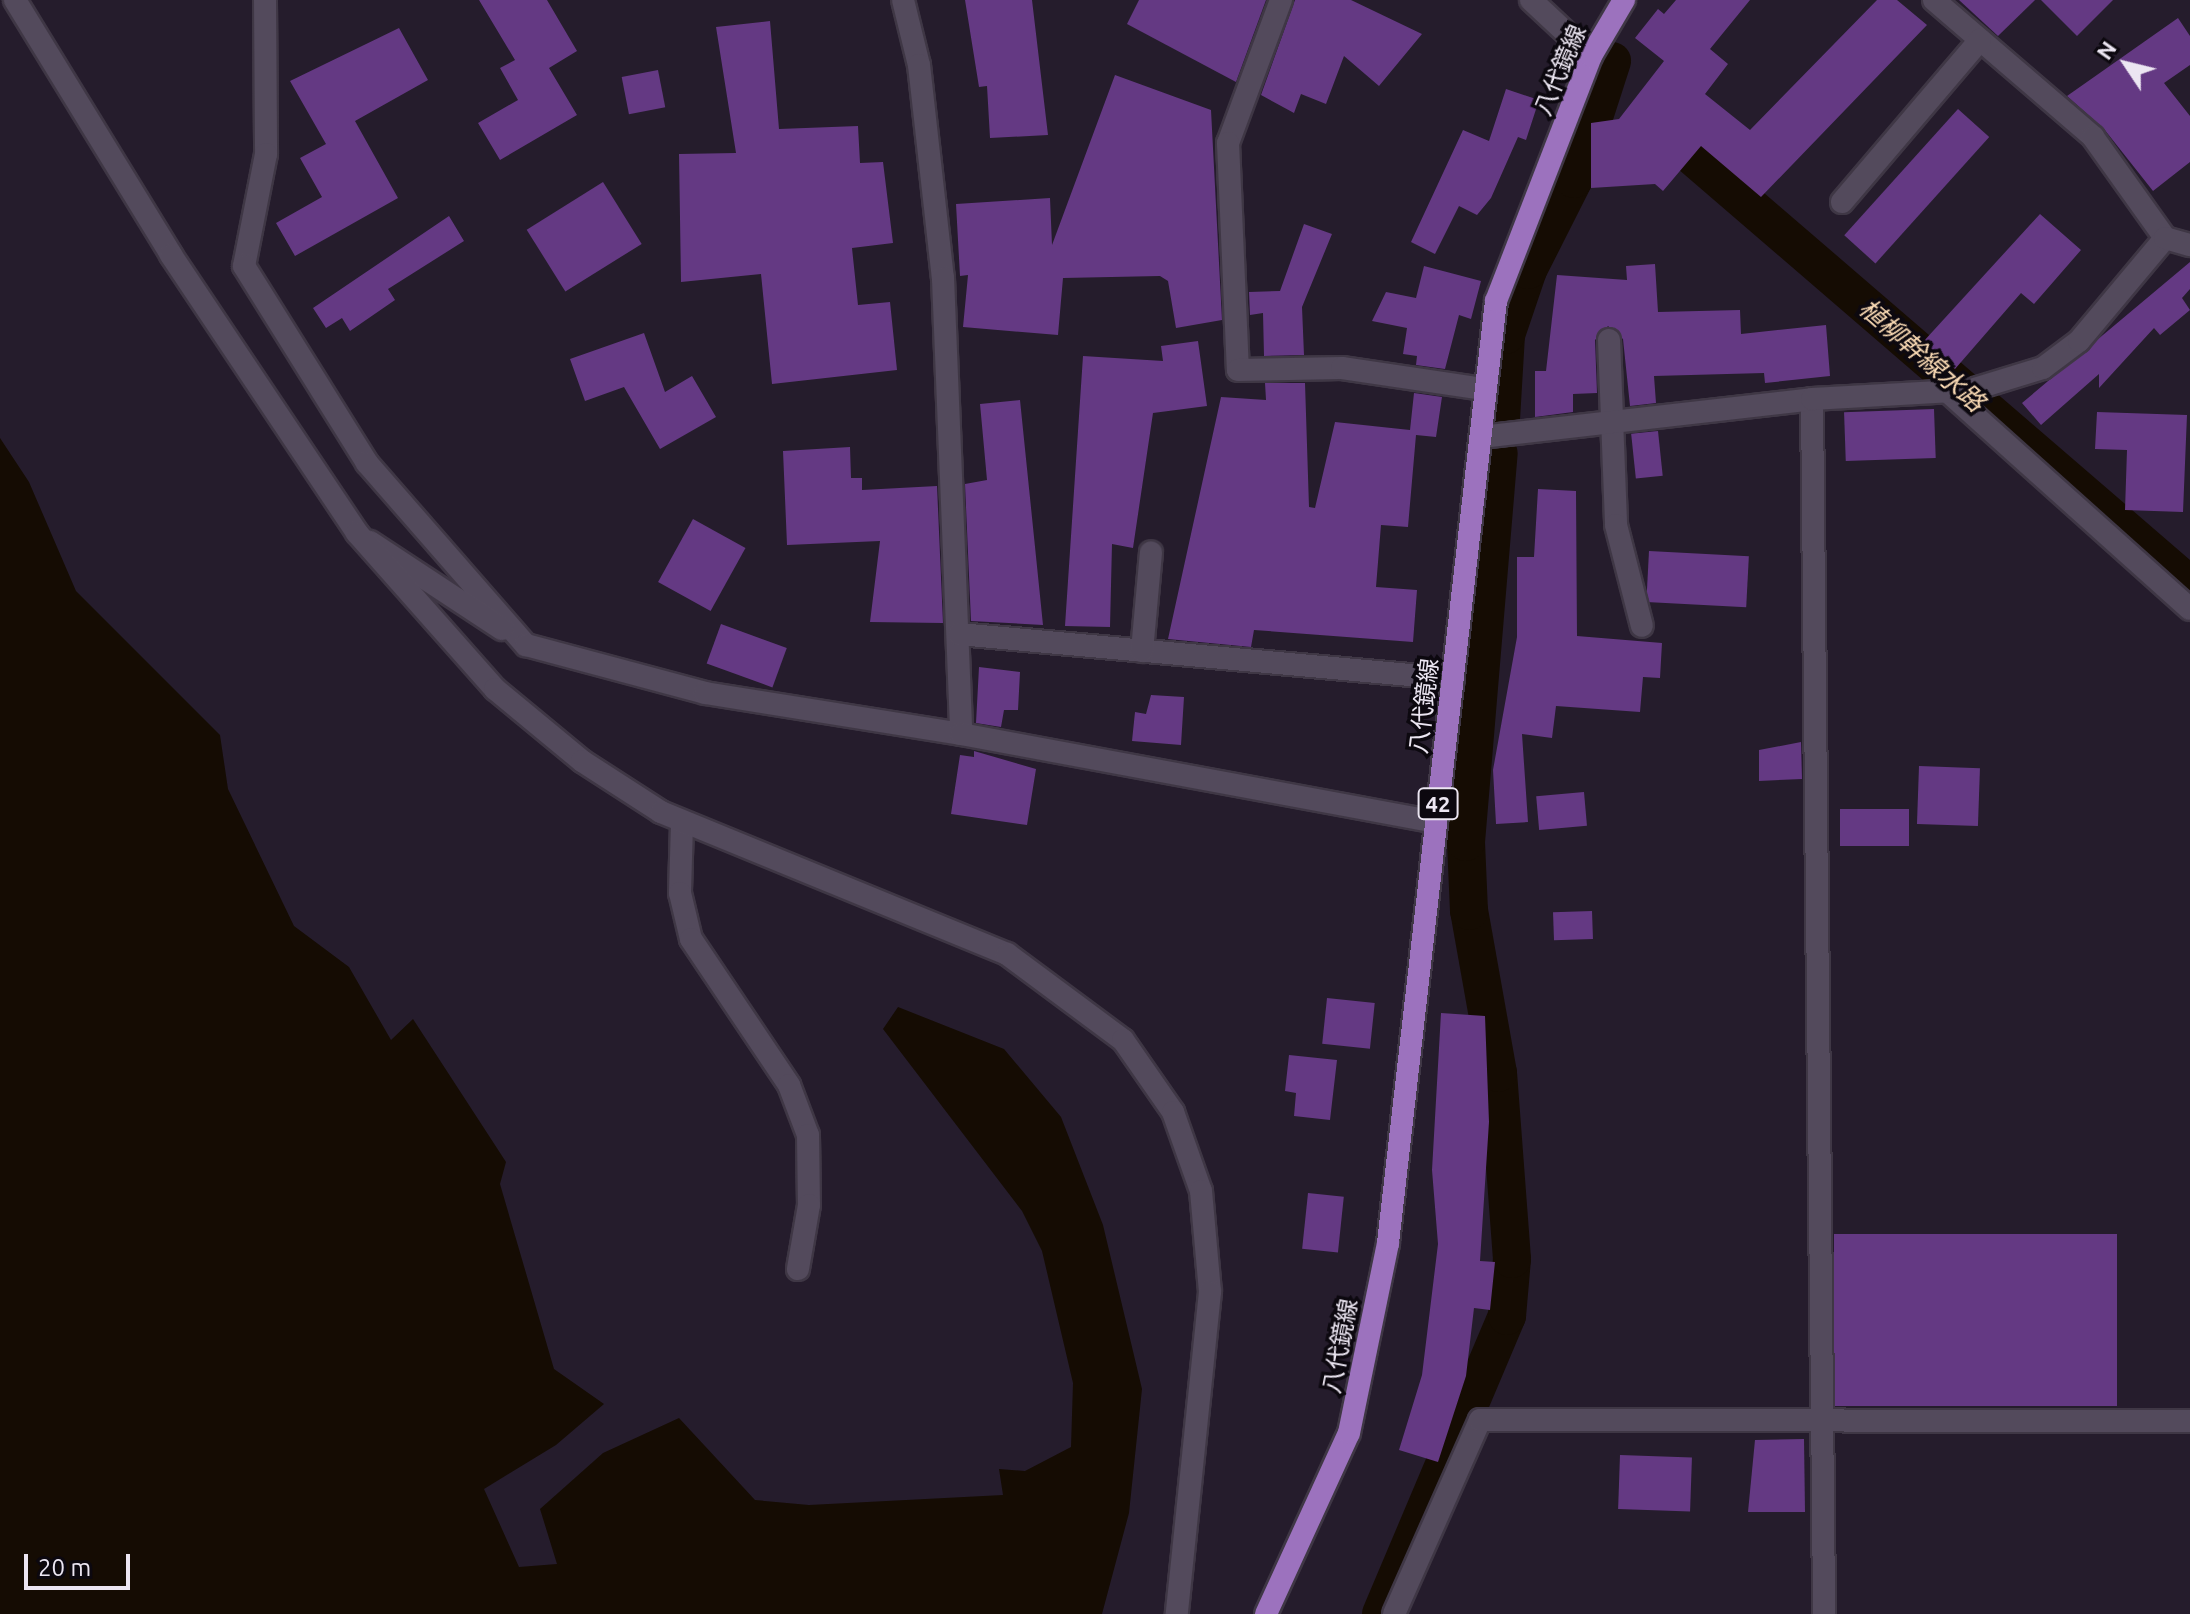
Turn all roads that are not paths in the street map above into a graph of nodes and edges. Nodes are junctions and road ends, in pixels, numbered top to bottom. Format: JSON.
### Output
{"nodes":[{"id":1,"x":15,"y":0,"type":"edge"},
{"id":2,"x":265,"y":0,"type":"edge"},
{"id":3,"x":903,"y":0,"type":"edge"},
{"id":4,"x":1281,"y":0,"type":"edge"},
{"id":5,"x":1531,"y":0,"type":"edge"},
{"id":6,"x":1624,"y":0,"type":"edge"},
{"id":7,"x":1934,"y":0,"type":"edge"},
{"id":8,"x":1980,"y":40,"type":"junction"},
{"id":9,"x":1591,"y":56,"type":"junction"},
{"id":10,"x":1842,"y":202,"type":"dead end"},
{"id":11,"x":2165,"y":238,"type":"junction"},
{"id":12,"x":2190,"y":245,"type":"edge"},
{"id":13,"x":1609,"y":340,"type":"dead end"},
{"id":14,"x":1482,"y":389,"type":"junction"},
{"id":15,"x":1947,"y":391,"type":"junction"},
{"id":16,"x":1812,"y":399,"type":"junction"},
{"id":17,"x":1613,"y":423,"type":"junction"},
{"id":18,"x":1481,"y":437,"type":"junction"},
{"id":19,"x":357,"y":533,"type":"junction"},
{"id":20,"x":1151,"y":552,"type":"dead end"},
{"id":21,"x":2190,"y":609,"type":"edge"},
{"id":22,"x":1642,"y":626,"type":"dead end"},
{"id":23,"x":959,"y":634,"type":"junction"},
{"id":24,"x":526,"y":645,"type":"junction"},
{"id":25,"x":1142,"y":651,"type":"junction"},
{"id":26,"x":1453,"y":679,"type":"junction"},
{"id":27,"x":961,"y":734,"type":"junction"},
{"id":28,"x":1436,"y":822,"type":"junction"},
{"id":29,"x":682,"y":824,"type":"junction"},
{"id":30,"x":798,"y":1269,"type":"dead end"},
{"id":31,"x":1822,"y":1420,"type":"junction"},
{"id":32,"x":2190,"y":1421,"type":"edge"},
{"id":33,"x":1177,"y":1614,"type":"edge"},
{"id":34,"x":1266,"y":1614,"type":"edge"},
{"id":35,"x":1394,"y":1614,"type":"edge"},
{"id":36,"x":1824,"y":1614,"type":"edge"}],
"edges":[{"from":1,"to":19,"type":"street"},
{"from":2,"to":24,"type":"street"},
{"from":3,"to":23,"type":"street"},
{"from":4,"to":14,"type":"street"},
{"from":5,"to":9,"type":"street"},
{"from":6,"to":9,"type":"main road","name":"八代鏡線","number":"42"},
{"from":7,"to":8,"type":"street"},
{"from":8,"to":10,"type":"street"},
{"from":8,"to":11,"type":"street"},
{"from":9,"to":14,"type":"main road","name":"八代鏡線","number":"42"},
{"from":11,"to":12,"type":"street"},
{"from":11,"to":15,"type":"street"},
{"from":13,"to":17,"type":"street"},
{"from":14,"to":18,"type":"main road","name":"八代鏡線","number":"42"},
{"from":15,"to":16,"type":"street"},
{"from":15,"to":21,"type":"street"},
{"from":16,"to":17,"type":"street"},
{"from":16,"to":31,"type":"street"},
{"from":17,"to":18,"type":"street"},
{"from":17,"to":22,"type":"street"},
{"from":18,"to":26,"type":"main road","name":"八代鏡線","number":"42"},
{"from":19,"to":24,"type":"street"},
{"from":19,"to":29,"type":"street"},
{"from":20,"to":25,"type":"street"},
{"from":23,"to":25,"type":"street"},
{"from":23,"to":27,"type":"street"},
{"from":24,"to":27,"type":"street"},
{"from":25,"to":26,"type":"street"},
{"from":26,"to":28,"type":"main road","name":"八代鏡線","number":"42"},
{"from":27,"to":28,"type":"street"},
{"from":28,"to":34,"type":"main road","name":"八代鏡線","number":"42"},
{"from":29,"to":30,"type":"street"},
{"from":29,"to":33,"type":"street"},
{"from":31,"to":32,"type":"street"},
{"from":31,"to":35,"type":"street"},
{"from":31,"to":36,"type":"street"}]}
